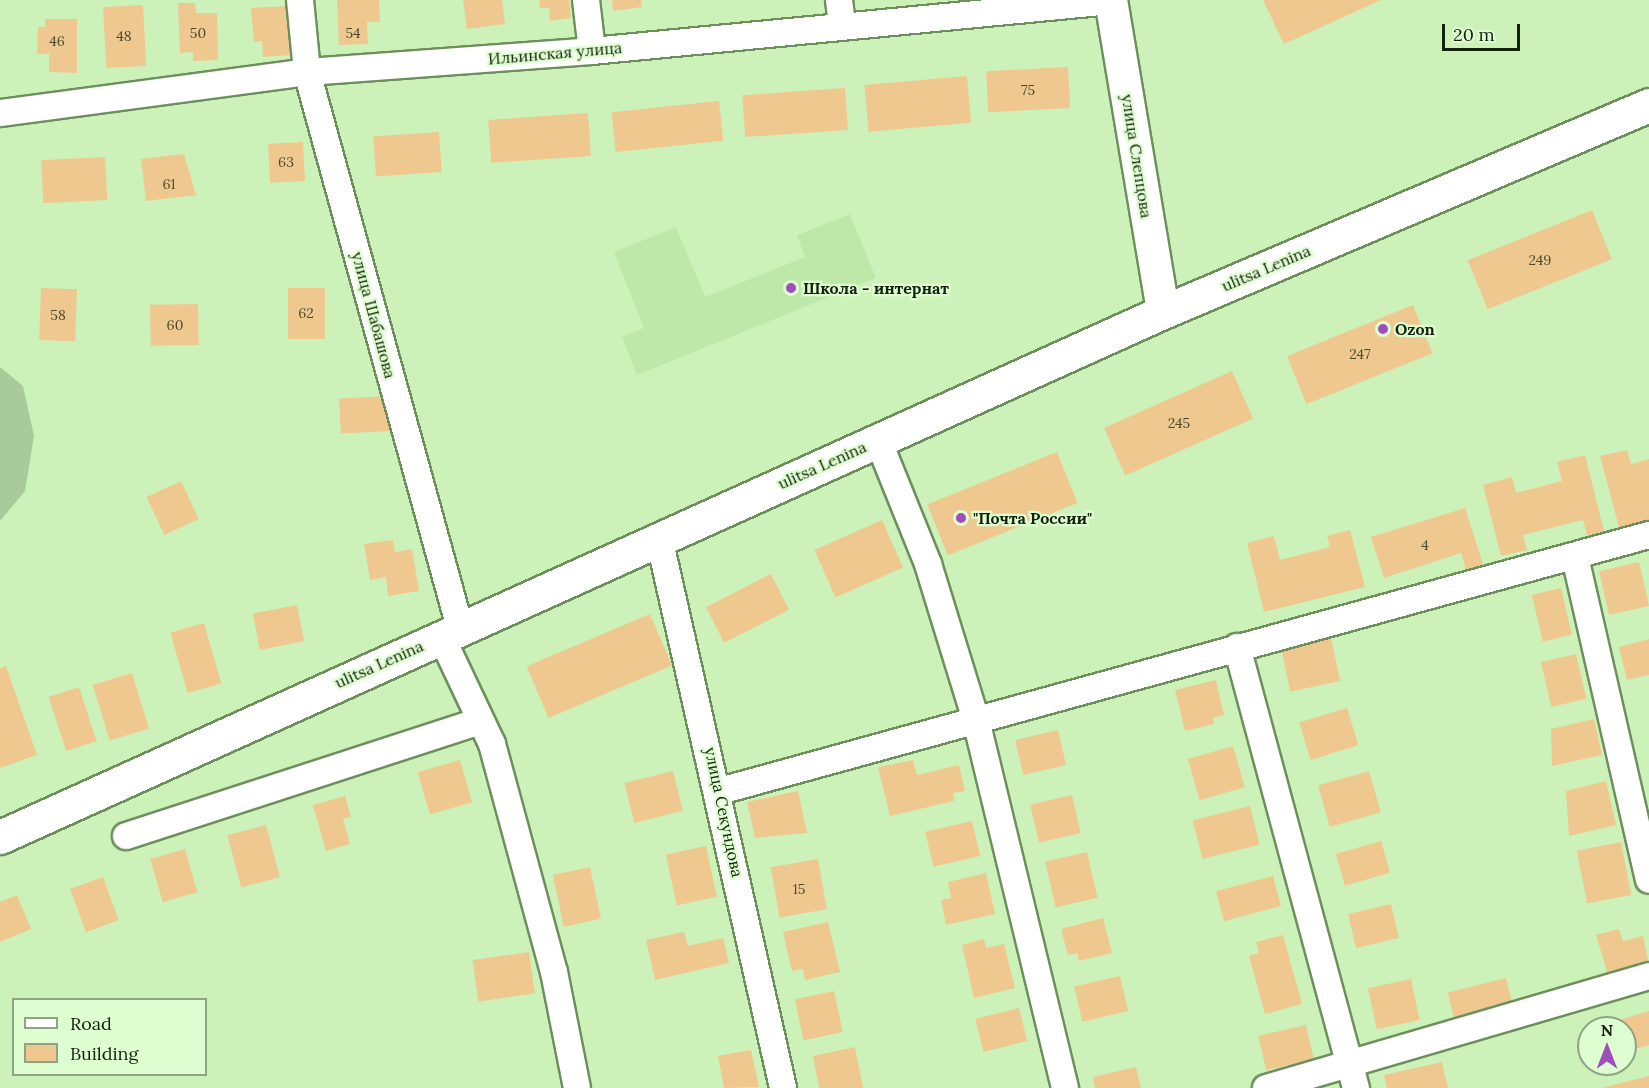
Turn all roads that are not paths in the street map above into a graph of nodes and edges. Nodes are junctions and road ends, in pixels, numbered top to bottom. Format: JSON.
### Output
{"nodes":[{"id":1,"x":300,"y":0,"type":"edge"},
{"id":2,"x":586,"y":0,"type":"edge"},
{"id":3,"x":839,"y":0,"type":"edge"},
{"id":4,"x":1111,"y":1,"type":"edge"},
{"id":5,"x":842,"y":25,"type":"junction"},
{"id":6,"x":592,"y":51,"type":"junction"},
{"id":7,"x":307,"y":72,"type":"junction"},
{"id":8,"x":1649,"y":105,"type":"edge"},
{"id":9,"x":0,"y":113,"type":"edge"},
{"id":10,"x":1163,"y":312,"type":"junction"},
{"id":11,"x":878,"y":440,"type":"junction"},
{"id":12,"x":1649,"y":535,"type":"edge"},
{"id":13,"x":659,"y":538,"type":"junction"},
{"id":14,"x":1575,"y":557,"type":"junction"},
{"id":15,"x":450,"y":632,"type":"junction"},
{"id":16,"x":1237,"y":647,"type":"junction"},
{"id":17,"x":976,"y":720,"type":"junction"},
{"id":18,"x":480,"y":721,"type":"junction"},
{"id":19,"x":720,"y":791,"type":"junction"},
{"id":20,"x":126,"y":836,"type":"dead end"},
{"id":21,"x":0,"y":837,"type":"edge"},
{"id":22,"x":1649,"y":880,"type":"edge"},
{"id":23,"x":1649,"y":976,"type":"edge"},
{"id":24,"x":1349,"y":1062,"type":"junction"},
{"id":25,"x":577,"y":1088,"type":"edge"},
{"id":26,"x":783,"y":1088,"type":"edge"},
{"id":27,"x":1065,"y":1088,"type":"edge"},
{"id":28,"x":1266,"y":1088,"type":"edge"},
{"id":29,"x":1356,"y":1088,"type":"edge"}],
"edges":[{"from":1,"to":7,"type":"street","name":"улица Шабашова"},
{"from":2,"to":6,"type":"street"},
{"from":3,"to":5,"type":"street"},
{"from":4,"to":5,"type":"street","name":"Ильинская улица"},
{"from":4,"to":10,"type":"street","name":"улица Слепцова"},
{"from":5,"to":6,"type":"street","name":"Ильинская улица"},
{"from":6,"to":7,"type":"street","name":"Ильинская улица"},
{"from":7,"to":9,"type":"street","name":"Ильинская улица"},
{"from":7,"to":15,"type":"street","name":"улица Шабашова"},
{"from":8,"to":10,"type":"main road","name":"ulitsa Lenina"},
{"from":10,"to":11,"type":"main road","name":"ulitsa Lenina"},
{"from":11,"to":13,"type":"main road","name":"ulitsa Lenina"},
{"from":11,"to":17,"type":"street"},
{"from":12,"to":14,"type":"street"},
{"from":13,"to":15,"type":"main road","name":"ulitsa Lenina"},
{"from":13,"to":19,"type":"street","name":"улица Секундова"},
{"from":14,"to":16,"type":"street"},
{"from":14,"to":22,"type":"street"},
{"from":15,"to":18,"type":"street","name":"улица Шабашова"},
{"from":15,"to":21,"type":"main road","name":"ulitsa Lenina"},
{"from":16,"to":17,"type":"street"},
{"from":16,"to":24,"type":"street"},
{"from":17,"to":19,"type":"street"},
{"from":17,"to":27,"type":"street"},
{"from":18,"to":20,"type":"street"},
{"from":18,"to":25,"type":"street","name":"улица Шабашова"},
{"from":19,"to":26,"type":"street","name":"улица Секундова"},
{"from":23,"to":24,"type":"street"},
{"from":24,"to":28,"type":"street"},
{"from":24,"to":29,"type":"street"}]}
